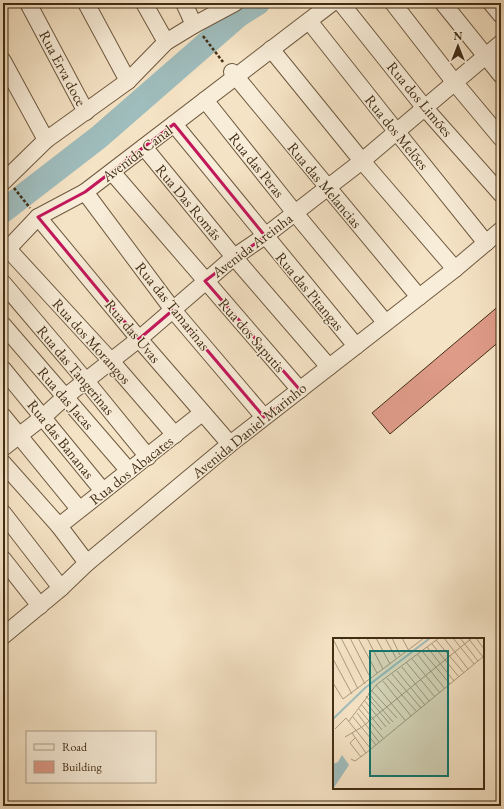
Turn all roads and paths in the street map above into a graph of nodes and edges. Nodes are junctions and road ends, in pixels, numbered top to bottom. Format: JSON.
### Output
{"nodes":[{"id":1,"x":28,"y":3,"type":"edge"},
{"id":2,"x":86,"y":3,"type":"edge"},
{"id":3,"x":144,"y":3,"type":"edge"},
{"id":4,"x":184,"y":3,"type":"edge"},
{"id":5,"x":235,"y":3,"type":"edge"},
{"id":6,"x":332,"y":3,"type":"edge"},
{"id":7,"x":341,"y":3,"type":"edge"},
{"id":8,"x":393,"y":3,"type":"edge"},
{"id":9,"x":443,"y":3,"type":"edge"},
{"id":10,"x":491,"y":3,"type":"edge"},
{"id":11,"x":501,"y":15,"type":"edge"},
{"id":12,"x":309,"y":21,"type":"junction"},
{"id":13,"x":198,"y":29,"type":"junction"},
{"id":14,"x":166,"y":42,"type":"junction"},
{"id":15,"x":501,"y":43,"type":"edge"},
{"id":16,"x":271,"y":49,"type":"junction"},
{"id":17,"x":486,"y":57,"type":"junction"},
{"id":18,"x":3,"y":61,"type":"edge"},
{"id":19,"x":231,"y":71,"type":"junction"},
{"id":20,"x":501,"y":74,"type":"edge"},
{"id":21,"x":128,"y":81,"type":"junction"},
{"id":22,"x":455,"y":83,"type":"junction"},
{"id":23,"x":204,"y":100,"type":"junction"},
{"id":24,"x":424,"y":107,"type":"junction"},
{"id":25,"x":86,"y":112,"type":"junction"},
{"id":26,"x":174,"y":124,"type":"junction"},
{"id":27,"x":396,"y":131,"type":"junction"},
{"id":28,"x":501,"y":138,"type":"edge"},
{"id":29,"x":46,"y":140,"type":"junction"},
{"id":30,"x":144,"y":147,"type":"junction"},
{"id":31,"x":362,"y":161,"type":"junction"},
{"id":32,"x":112,"y":172,"type":"junction"},
{"id":33,"x":4,"y":178,"type":"edge"},
{"id":34,"x":328,"y":188,"type":"junction"},
{"id":35,"x":85,"y":192,"type":"junction"},
{"id":36,"x":501,"y":194,"type":"edge"},
{"id":37,"x":295,"y":213,"type":"junction"},
{"id":38,"x":38,"y":217,"type":"junction"},
{"id":39,"x":501,"y":230,"type":"edge"},
{"id":40,"x":265,"y":236,"type":"junction"},
{"id":41,"x":486,"y":243,"type":"junction"},
{"id":42,"x":6,"y":252,"type":"edge"},
{"id":43,"x":234,"y":257,"type":"junction"},
{"id":44,"x":455,"y":269,"type":"junction"},
{"id":45,"x":205,"y":281,"type":"junction"},
{"id":46,"x":3,"y":283,"type":"edge"},
{"id":47,"x":419,"y":297,"type":"junction"},
{"id":48,"x":173,"y":310,"type":"junction"},
{"id":49,"x":385,"y":322,"type":"junction"},
{"id":50,"x":3,"y":324,"type":"edge"},
{"id":51,"x":139,"y":339,"type":"junction"},
{"id":52,"x":356,"y":346,"type":"junction"},
{"id":53,"x":111,"y":361,"type":"junction"},
{"id":54,"x":329,"y":367,"type":"junction"},
{"id":55,"x":3,"y":368,"type":"edge"},
{"id":56,"x":86,"y":381,"type":"junction"},
{"id":57,"x":300,"y":390,"type":"junction"},
{"id":58,"x":65,"y":397,"type":"junction"},
{"id":59,"x":202,"y":413,"type":"junction"},
{"id":60,"x":3,"y":416,"type":"edge"},
{"id":61,"x":43,"y":417,"type":"junction"},
{"id":62,"x":264,"y":417,"type":"junction"},
{"id":63,"x":19,"y":435,"type":"junction"},
{"id":64,"x":175,"y":435,"type":"junction"},
{"id":65,"x":230,"y":444,"type":"junction"},
{"id":66,"x":3,"y":448,"type":"edge"},
{"id":67,"x":148,"y":457,"type":"junction"},
{"id":68,"x":3,"y":463,"type":"edge"},
{"id":69,"x":129,"y":471,"type":"junction"},
{"id":70,"x":104,"y":491,"type":"junction"},
{"id":71,"x":79,"y":509,"type":"junction"},
{"id":72,"x":3,"y":513,"type":"edge"},
{"id":73,"x":59,"y":526,"type":"junction"},
{"id":74,"x":3,"y":559,"type":"edge"},
{"id":75,"x":87,"y":563,"type":"junction"},
{"id":76,"x":60,"y":588,"type":"junction"},
{"id":77,"x":40,"y":606,"type":"junction"},
{"id":78,"x":5,"y":630,"type":"edge"}],
"edges":[{"from":1,"to":25,"type":"street","name":"Rua Erva doce"},
{"from":2,"to":21,"type":"street"},
{"from":3,"to":14,"type":"street"},
{"from":4,"to":13,"type":"street"},
{"from":5,"to":13,"type":"street"},
{"from":6,"to":12,"type":"street","name":"Avenida Canal"},
{"from":7,"to":24,"type":"street","name":"Rua dos Limões"},
{"from":8,"to":22,"type":"street"},
{"from":9,"to":17,"type":"street"},
{"from":10,"to":11,"type":"street"},
{"from":12,"to":16,"type":"street","name":"Avenida Canal"},
{"from":12,"to":27,"type":"street","name":"Rua dos Melões"},
{"from":13,"to":14,"type":"street"},
{"from":13,"to":19,"type":"path"},
{"from":14,"to":21,"type":"street"},
{"from":15,"to":17,"type":"street","name":"Avenida Areinha"},
{"from":16,"to":19,"type":"street","name":"Avenida Canal"},
{"from":16,"to":31,"type":"street"},
{"from":17,"to":20,"type":"street"},
{"from":17,"to":22,"type":"street","name":"Avenida Areinha"},
{"from":18,"to":29,"type":"street"},
{"from":19,"to":23,"type":"street","name":"Avenida Canal"},
{"from":19,"to":34,"type":"street","name":"Rua das Melancias"},
{"from":21,"to":25,"type":"street"},
{"from":22,"to":24,"type":"street","name":"Avenida Areinha"},
{"from":22,"to":28,"type":"street"},
{"from":23,"to":26,"type":"street","name":"Avenida Canal"},
{"from":23,"to":37,"type":"street","name":"Rua das Peras"},
{"from":24,"to":27,"type":"street","name":"Avenida Areinha"},
{"from":24,"to":36,"type":"street","name":"Rua dos Limões"},
{"from":25,"to":29,"type":"street"},
{"from":26,"to":30,"type":"street","name":"Avenida Canal"},
{"from":26,"to":40,"type":"street","name":"Rua das Pitangas"},
{"from":27,"to":31,"type":"street","name":"Avenida Areinha"},
{"from":27,"to":41,"type":"street","name":"Rua dos Melões"},
{"from":29,"to":33,"type":"street"},
{"from":30,"to":32,"type":"street","name":"Avenida Canal"},
{"from":30,"to":43,"type":"street","name":"Rua Das Romãs"},
{"from":31,"to":34,"type":"street","name":"Avenida Areinha"},
{"from":31,"to":44,"type":"street"},
{"from":32,"to":35,"type":"street","name":"Avenida Canal"},
{"from":32,"to":45,"type":"street","name":"Rua dos Saputis"},
{"from":33,"to":38,"type":"path"},
{"from":34,"to":37,"type":"street","name":"Avenida Areinha"},
{"from":34,"to":47,"type":"street","name":"Rua das Melancias"},
{"from":35,"to":38,"type":"street","name":"Avenida Canal"},
{"from":35,"to":48,"type":"street","name":"Rua das Tamarinas"},
{"from":37,"to":40,"type":"street","name":"Avenida Areinha"},
{"from":37,"to":49,"type":"street","name":"Rua das Peras"},
{"from":38,"to":42,"type":"street","name":"Avenida Canal"},
{"from":38,"to":51,"type":"street","name":"Rua das Uvas"},
{"from":39,"to":41,"type":"street","name":"Avenida Daniel Marinho"},
{"from":40,"to":43,"type":"street","name":"Avenida Areinha"},
{"from":40,"to":52,"type":"street","name":"Rua das Pitangas"},
{"from":41,"to":44,"type":"street","name":"Avenida Daniel Marinho"},
{"from":42,"to":53,"type":"street","name":"Rua dos Morangos"},
{"from":43,"to":45,"type":"street","name":"Avenida Areinha"},
{"from":43,"to":54,"type":"street","name":"Rua Das Romãs"},
{"from":44,"to":47,"type":"street","name":"Avenida Daniel Marinho"},
{"from":45,"to":48,"type":"street","name":"Avenida Areinha"},
{"from":45,"to":57,"type":"street","name":"Rua dos Saputis"},
{"from":46,"to":56,"type":"street","name":"Rua das Tangerinas"},
{"from":47,"to":49,"type":"street","name":"Avenida Daniel Marinho"},
{"from":48,"to":51,"type":"street","name":"Avenida Areinha"},
{"from":48,"to":62,"type":"street","name":"Rua das Tamarinas"},
{"from":49,"to":52,"type":"street","name":"Avenida Daniel Marinho"},
{"from":50,"to":58,"type":"street","name":"Rua das Jacas"},
{"from":51,"to":53,"type":"street","name":"Avenida Areinha"},
{"from":51,"to":59,"type":"street","name":"Rua das Uvas"},
{"from":52,"to":54,"type":"street","name":"Avenida Daniel Marinho"},
{"from":53,"to":56,"type":"street","name":"Avenida Areinha"},
{"from":53,"to":64,"type":"street","name":"Rua dos Morangos"},
{"from":54,"to":57,"type":"street","name":"Avenida Daniel Marinho"},
{"from":55,"to":61,"type":"street","name":"Rua das Bananas"},
{"from":56,"to":58,"type":"street","name":"Avenida Areinha"},
{"from":56,"to":67,"type":"street","name":"Rua das Tangerinas"},
{"from":57,"to":62,"type":"street","name":"Avenida Daniel Marinho"},
{"from":58,"to":61,"type":"street","name":"Avenida Areinha"},
{"from":58,"to":69,"type":"street","name":"Rua das Jacas"},
{"from":59,"to":64,"type":"street","name":"Rua dos Abacates"},
{"from":59,"to":65,"type":"street","name":"Rua das Uvas"},
{"from":60,"to":63,"type":"street"},
{"from":61,"to":63,"type":"street","name":"Avenida Areinha"},
{"from":61,"to":70,"type":"street","name":"Rua das Bananas"},
{"from":62,"to":65,"type":"street","name":"Avenida Daniel Marinho"},
{"from":63,"to":66,"type":"street","name":"Avenida Areinha"},
{"from":63,"to":71,"type":"street"},
{"from":64,"to":67,"type":"street","name":"Rua dos Abacates"},
{"from":65,"to":75,"type":"street","name":"Avenida Daniel Marinho"},
{"from":67,"to":69,"type":"street","name":"Rua dos Abacates"},
{"from":68,"to":73,"type":"street"},
{"from":69,"to":70,"type":"street","name":"Rua dos Abacates"},
{"from":70,"to":71,"type":"street","name":"Rua dos Abacates"},
{"from":71,"to":73,"type":"street","name":"Rua dos Abacates"},
{"from":72,"to":76,"type":"street"},
{"from":73,"to":75,"type":"street"},
{"from":74,"to":77,"type":"street"},
{"from":75,"to":76,"type":"street","name":"Avenida Daniel Marinho"},
{"from":76,"to":77,"type":"street","name":"Avenida Daniel Marinho"},
{"from":77,"to":78,"type":"street","name":"Avenida Daniel Marinho"}]}
